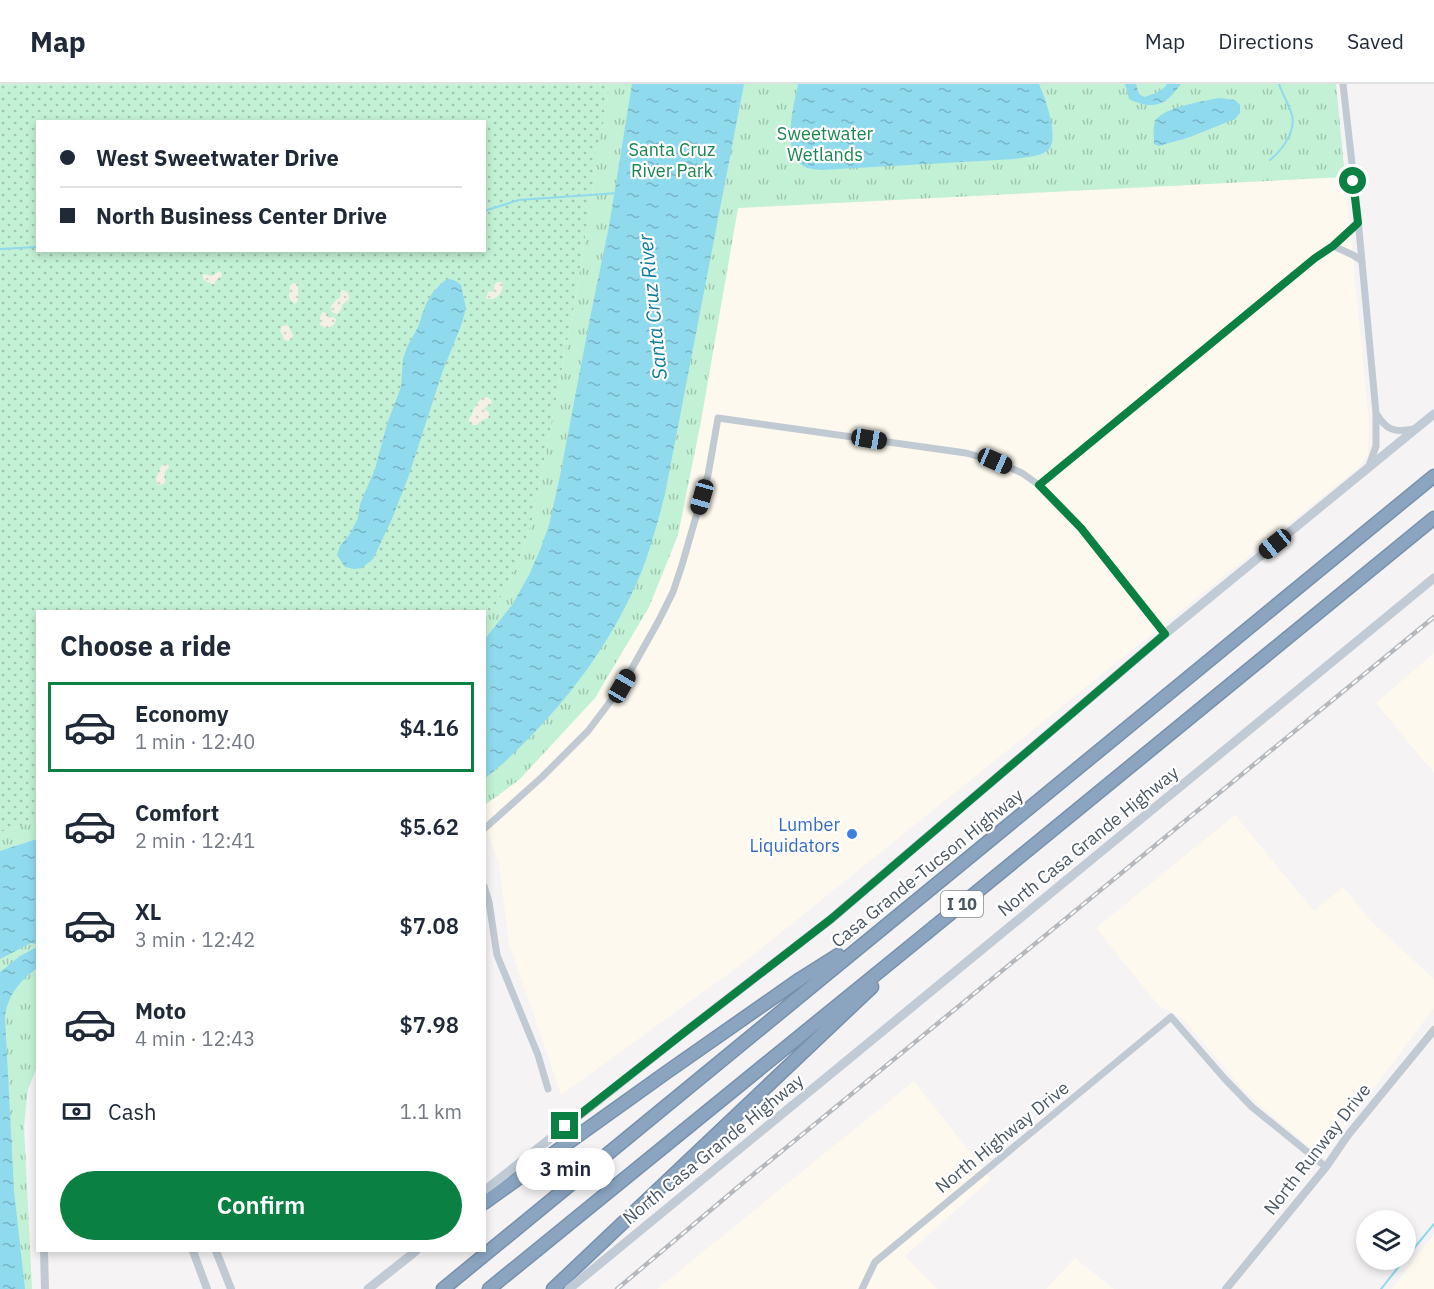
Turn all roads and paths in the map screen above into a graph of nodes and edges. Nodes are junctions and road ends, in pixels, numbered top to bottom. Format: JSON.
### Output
{"nodes":[{"id":1,"x":1343,"y":84,"type":"edge"},
{"id":2,"x":1358,"y":223,"type":"junction"},
{"id":3,"x":1333,"y":246,"type":"junction"},
{"id":4,"x":1362,"y":261,"type":"junction"},
{"id":5,"x":1376,"y":413,"type":"junction"},
{"id":6,"x":1434,"y":414,"type":"edge"},
{"id":7,"x":1416,"y":429,"type":"junction"},
{"id":8,"x":1368,"y":469,"type":"junction"},
{"id":9,"x":1434,"y":476,"type":"edge"},
{"id":10,"x":1039,"y":485,"type":"junction"},
{"id":11,"x":1434,"y":518,"type":"edge"},
{"id":12,"x":1434,"y":578,"type":"edge"},
{"id":13,"x":1165,"y":634,"type":"junction"},
{"id":14,"x":486,"y":827,"type":"edge"},
{"id":15,"x":486,"y":892,"type":"edge"},
{"id":16,"x":906,"y":909,"type":"junction"},
{"id":17,"x":934,"y":927,"type":"junction"},
{"id":18,"x":1434,"y":1030,"type":"edge"},
{"id":19,"x":548,"y":1089,"type":"dead end"},
{"id":20,"x":1326,"y":1167,"type":"junction"},
{"id":21,"x":486,"y":1189,"type":"edge"},
{"id":22,"x":486,"y":1202,"type":"edge"},
{"id":23,"x":44,"y":1252,"type":"edge"},
{"id":24,"x":193,"y":1252,"type":"edge"},
{"id":25,"x":216,"y":1252,"type":"edge"},
{"id":26,"x":415,"y":1252,"type":"edge"},
{"id":27,"x":45,"y":1289,"type":"edge"},
{"id":28,"x":207,"y":1289,"type":"edge"},
{"id":29,"x":231,"y":1289,"type":"edge"},
{"id":30,"x":368,"y":1289,"type":"edge"},
{"id":31,"x":443,"y":1289,"type":"edge"},
{"id":32,"x":489,"y":1289,"type":"edge"},
{"id":33,"x":553,"y":1289,"type":"edge"},
{"id":34,"x":569,"y":1289,"type":"edge"},
{"id":35,"x":862,"y":1289,"type":"edge"},
{"id":36,"x":1226,"y":1289,"type":"edge"}],
"edges":[{"from":1,"to":2,"type":"street"},
{"from":2,"to":3,"type":"street"},
{"from":2,"to":4,"type":"street"},
{"from":3,"to":4,"type":"street"},
{"from":3,"to":10,"type":"street"},
{"from":4,"to":5,"type":"street"},
{"from":5,"to":7,"type":"street"},
{"from":5,"to":8,"type":"street"},
{"from":6,"to":7,"type":"main road"},
{"from":7,"to":8,"type":"main road"},
{"from":8,"to":13,"type":"main road"},
{"from":9,"to":16,"type":"highway","name":"Casa Grande-Tucson Highway","number":"I 10"},
{"from":10,"to":13,"type":"street"},
{"from":10,"to":14,"type":"street"},
{"from":11,"to":17,"type":"highway","number":"I 10"},
{"from":12,"to":34,"type":"main road","name":"North Casa Grande Highway"},
{"from":13,"to":21,"type":"main road"},
{"from":15,"to":19,"type":"street"},
{"from":16,"to":22,"type":"highway"},
{"from":16,"to":31,"type":"highway","name":"Casa Grande-Tucson Highway","number":"I 10"},
{"from":17,"to":32,"type":"highway","number":"I 10"},
{"from":17,"to":33,"type":"highway"},
{"from":18,"to":20,"type":"street","name":"North Runway Drive"},
{"from":20,"to":35,"type":"street","name":"North Highway Drive"},
{"from":20,"to":36,"type":"street","name":"North Runway Drive"},
{"from":23,"to":27,"type":"street"},
{"from":24,"to":28,"type":"street"},
{"from":25,"to":29,"type":"street"},
{"from":26,"to":30,"type":"main road"}]}
